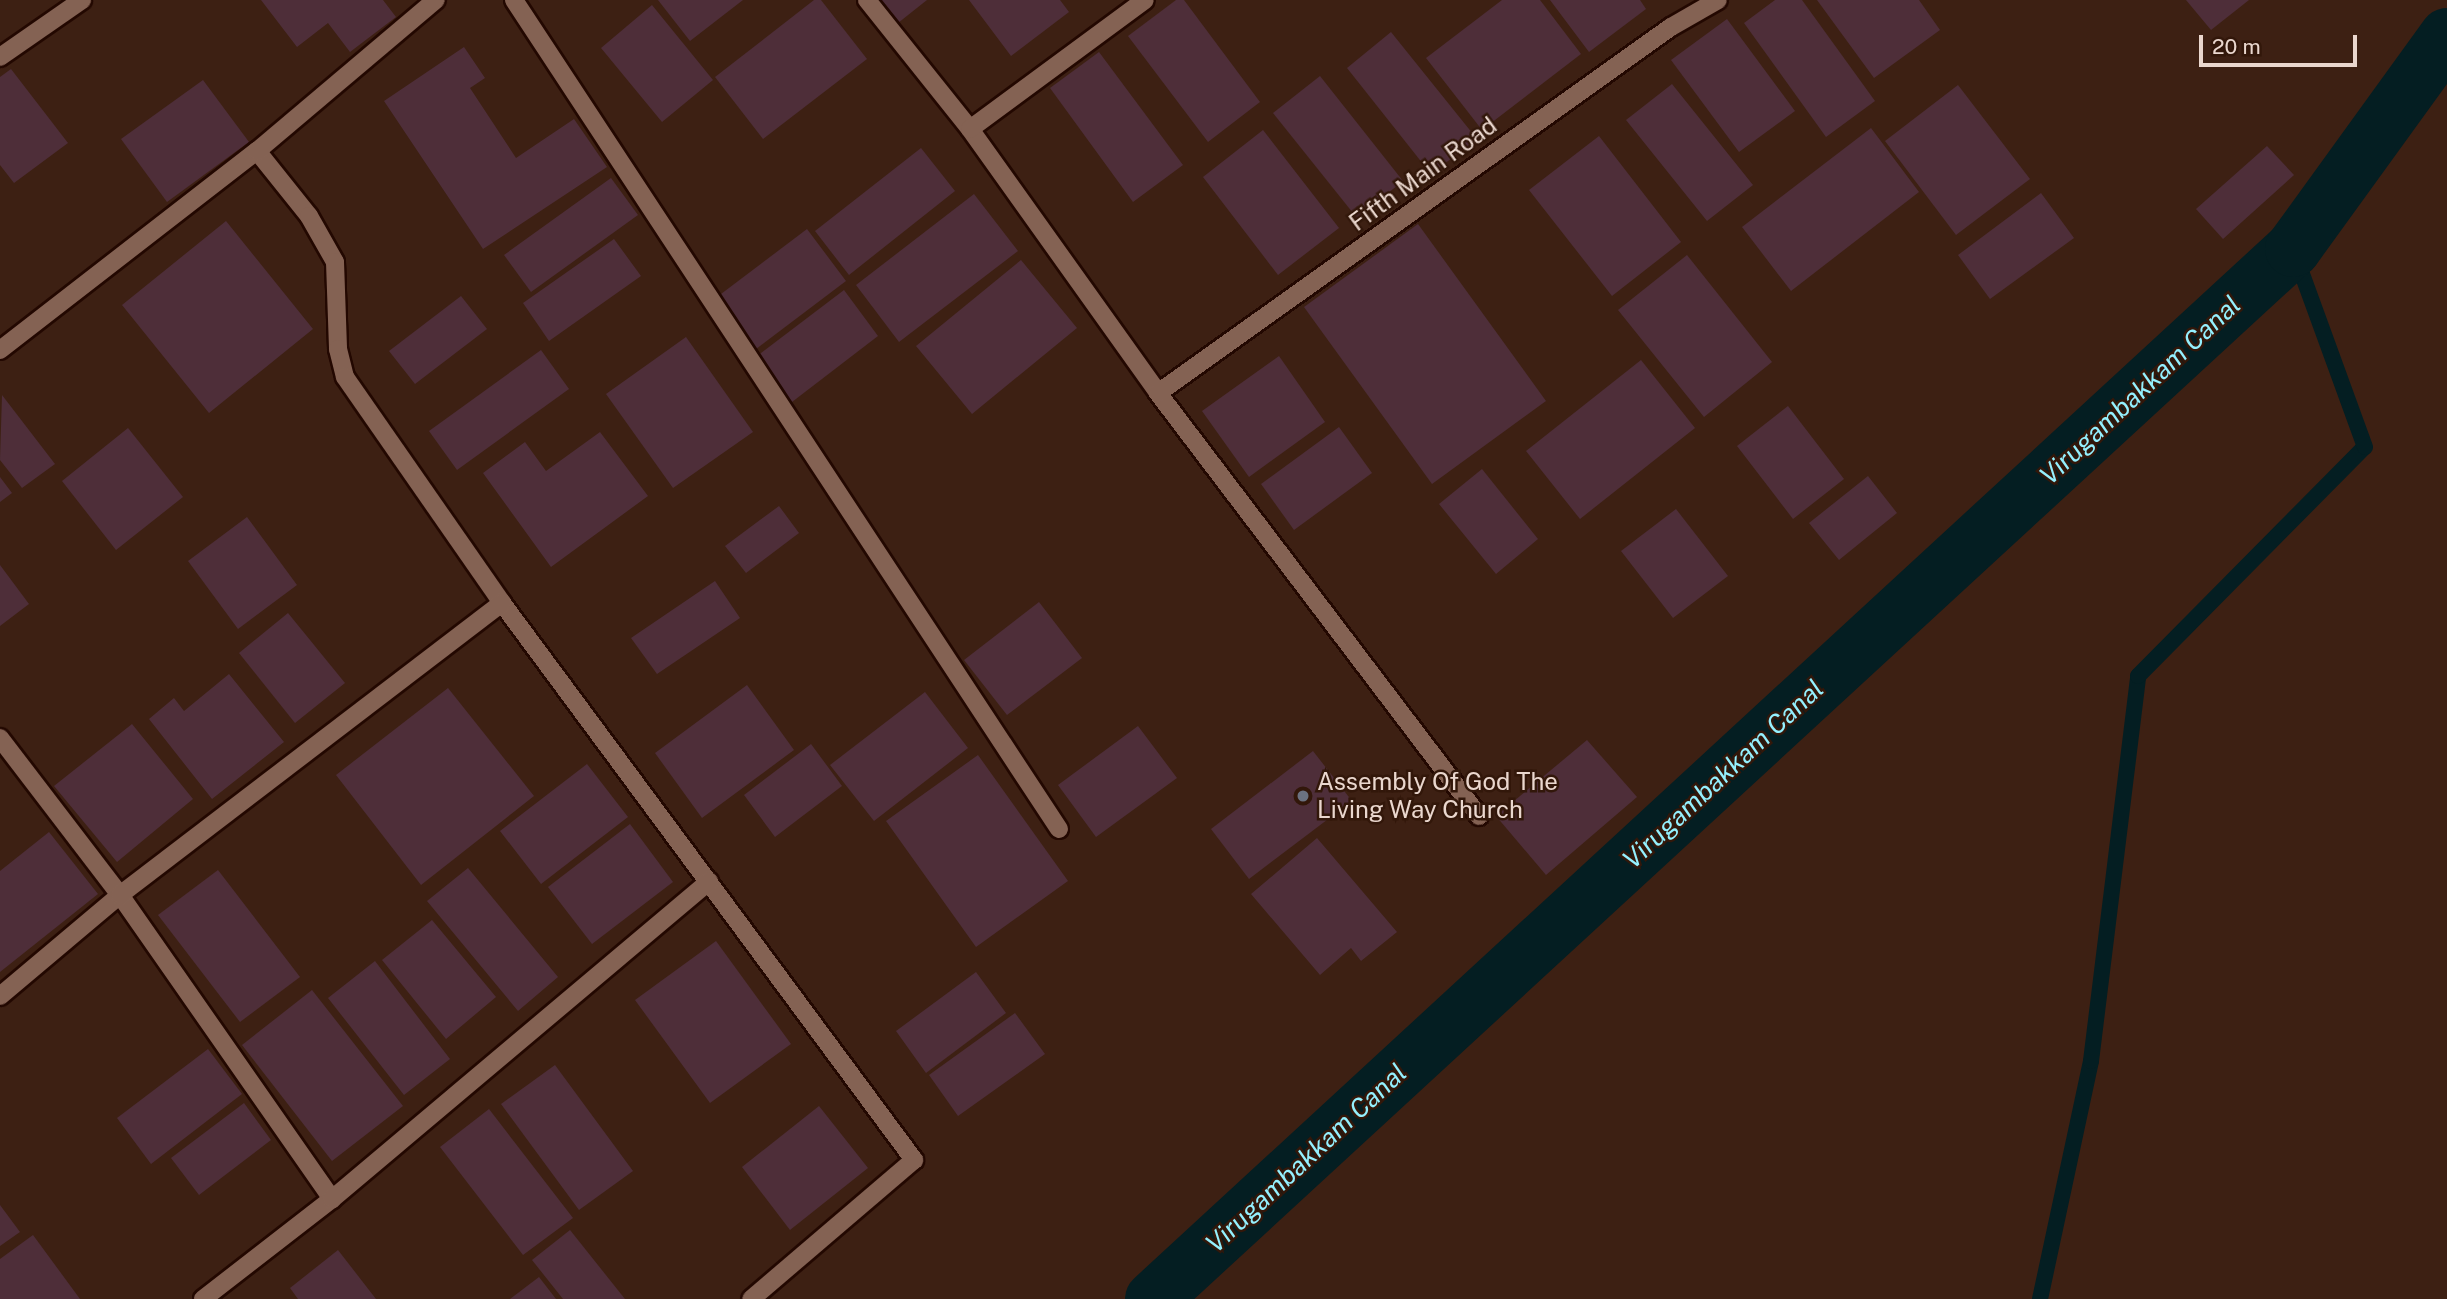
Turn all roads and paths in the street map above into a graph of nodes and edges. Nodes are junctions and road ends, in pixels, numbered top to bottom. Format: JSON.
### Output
{"nodes":[{"id":1,"x":82,"y":0,"type":"edge"},
{"id":2,"x":436,"y":0,"type":"edge"},
{"id":3,"x":514,"y":0,"type":"edge"},
{"id":4,"x":867,"y":0,"type":"edge"},
{"id":5,"x":1144,"y":0,"type":"edge"},
{"id":6,"x":1718,"y":0,"type":"edge"},
{"id":7,"x":0,"y":57,"type":"edge"},
{"id":8,"x":970,"y":129,"type":"junction"},
{"id":9,"x":257,"y":151,"type":"junction"},
{"id":10,"x":0,"y":349,"type":"edge"},
{"id":11,"x":1158,"y":393,"type":"junction"},
{"id":12,"x":502,"y":603,"type":"junction"},
{"id":13,"x":0,"y":738,"type":"edge"},
{"id":14,"x":1479,"y":816,"type":"dead end"},
{"id":15,"x":1059,"y":829,"type":"dead end"},
{"id":16,"x":709,"y":882,"type":"junction"},
{"id":17,"x":120,"y":895,"type":"junction"},
{"id":18,"x":0,"y":996,"type":"edge"},
{"id":19,"x":332,"y":1199,"type":"junction"},
{"id":20,"x":202,"y":1299,"type":"edge"},
{"id":21,"x":751,"y":1299,"type":"edge"}],
"edges":[{"from":1,"to":7,"type":"street"},
{"from":2,"to":9,"type":"street"},
{"from":3,"to":15,"type":"street"},
{"from":4,"to":8,"type":"street"},
{"from":5,"to":8,"type":"street"},
{"from":6,"to":11,"type":"street","name":"Fifth Main Road"},
{"from":8,"to":11,"type":"street"},
{"from":9,"to":10,"type":"street"},
{"from":9,"to":12,"type":"street"},
{"from":11,"to":14,"type":"street"},
{"from":12,"to":16,"type":"street"},
{"from":12,"to":17,"type":"street"},
{"from":13,"to":17,"type":"street"},
{"from":16,"to":19,"type":"street"},
{"from":16,"to":21,"type":"street"},
{"from":17,"to":18,"type":"street"},
{"from":17,"to":19,"type":"street"},
{"from":19,"to":20,"type":"street"}]}
